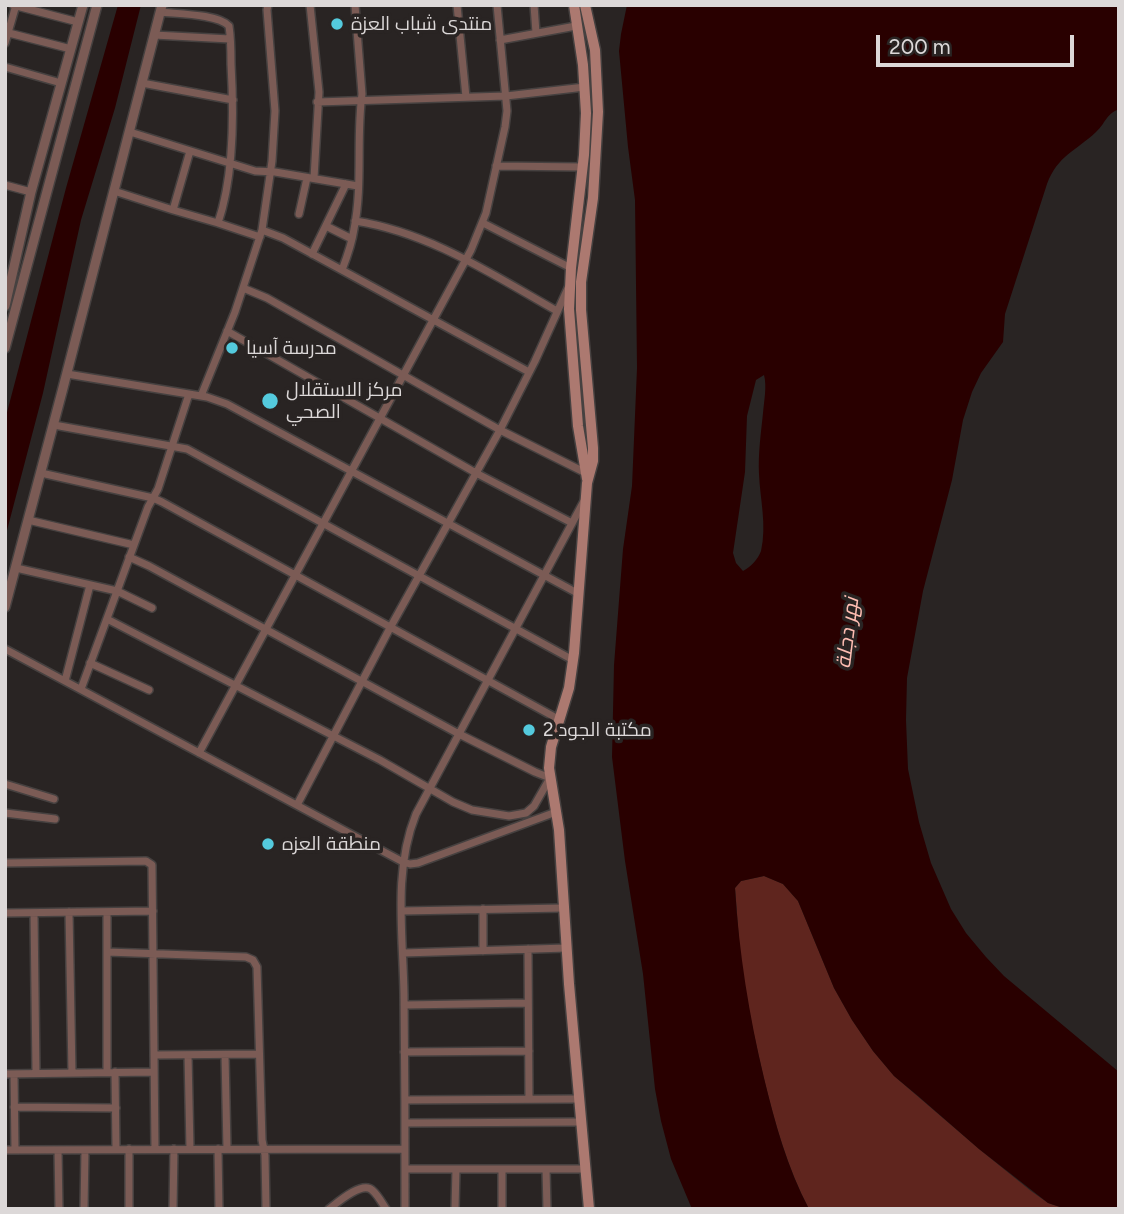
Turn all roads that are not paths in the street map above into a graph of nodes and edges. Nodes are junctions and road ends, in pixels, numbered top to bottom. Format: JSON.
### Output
{"nodes":[{"id":1,"x":83,"y":5,"type":"edge"},
{"id":2,"x":97,"y":5,"type":"edge"},
{"id":3,"x":268,"y":5,"type":"edge"},
{"id":4,"x":310,"y":5,"type":"edge"},
{"id":5,"x":355,"y":5,"type":"edge"},
{"id":6,"x":457,"y":5,"type":"edge"},
{"id":7,"x":497,"y":5,"type":"edge"},
{"id":8,"x":534,"y":5,"type":"edge"},
{"id":9,"x":574,"y":5,"type":"edge"},
{"id":10,"x":585,"y":5,"type":"edge"},
{"id":11,"x":15,"y":6,"type":"edge"},
{"id":12,"x":161,"y":8,"type":"edge"},
{"id":13,"x":78,"y":22,"type":"junction"},
{"id":14,"x":576,"y":26,"type":"junction"},
{"id":15,"x":7,"y":32,"type":"edge"},
{"id":16,"x":536,"y":33,"type":"junction"},
{"id":17,"x":154,"y":35,"type":"junction"},
{"id":18,"x":230,"y":39,"type":"junction"},
{"id":19,"x":500,"y":40,"type":"junction"},
{"id":20,"x":5,"y":43,"type":"edge"},
{"id":21,"x":71,"y":50,"type":"junction"},
{"id":22,"x":5,"y":67,"type":"edge"},
{"id":23,"x":61,"y":83,"type":"junction"},
{"id":24,"x":142,"y":83,"type":"junction"},
{"id":25,"x":585,"y":88,"type":"junction"},
{"id":26,"x":506,"y":96,"type":"junction"},
{"id":27,"x":466,"y":97,"type":"junction"},
{"id":28,"x":233,"y":100,"type":"junction"},
{"id":29,"x":361,"y":100,"type":"junction"},
{"id":30,"x":317,"y":102,"type":"junction"},
{"id":31,"x":130,"y":132,"type":"junction"},
{"id":32,"x":190,"y":151,"type":"junction"},
{"id":33,"x":229,"y":163,"type":"junction"},
{"id":34,"x":496,"y":166,"type":"junction"},
{"id":35,"x":583,"y":167,"type":"junction"},
{"id":36,"x":271,"y":172,"type":"junction"},
{"id":37,"x":310,"y":178,"type":"junction"},
{"id":38,"x":346,"y":184,"type":"junction"},
{"id":39,"x":6,"y":186,"type":"edge"},
{"id":40,"x":358,"y":186,"type":"junction"},
{"id":41,"x":114,"y":191,"type":"junction"},
{"id":42,"x":31,"y":192,"type":"junction"},
{"id":43,"x":173,"y":210,"type":"junction"},
{"id":44,"x":299,"y":214,"type":"dead end"},
{"id":45,"x":355,"y":221,"type":"junction"},
{"id":46,"x":218,"y":223,"type":"junction"},
{"id":47,"x":483,"y":223,"type":"junction"},
{"id":48,"x":326,"y":226,"type":"junction"},
{"id":49,"x":22,"y":234,"type":"junction"},
{"id":50,"x":261,"y":234,"type":"junction"},
{"id":51,"x":35,"y":235,"type":"junction"},
{"id":52,"x":352,"y":239,"type":"junction"},
{"id":53,"x":312,"y":254,"type":"junction"},
{"id":54,"x":466,"y":260,"type":"junction"},
{"id":55,"x":571,"y":268,"type":"junction"},
{"id":56,"x":342,"y":270,"type":"junction"},
{"id":57,"x":570,"y":284,"type":"junction"},
{"id":58,"x":243,"y":288,"type":"junction"},
{"id":59,"x":5,"y":306,"type":"edge"},
{"id":60,"x":557,"y":311,"type":"junction"},
{"id":61,"x":433,"y":320,"type":"junction"},
{"id":62,"x":227,"y":331,"type":"junction"},
{"id":63,"x":5,"y":348,"type":"edge"},
{"id":64,"x":529,"y":372,"type":"junction"},
{"id":65,"x":67,"y":374,"type":"junction"},
{"id":66,"x":404,"y":375,"type":"junction"},
{"id":67,"x":189,"y":394,"type":"junction"},
{"id":68,"x":201,"y":396,"type":"junction"},
{"id":69,"x":379,"y":419,"type":"junction"},
{"id":70,"x":54,"y":425,"type":"junction"},
{"id":71,"x":500,"y":429,"type":"junction"},
{"id":72,"x":172,"y":446,"type":"junction"},
{"id":73,"x":351,"y":471,"type":"junction"},
{"id":74,"x":41,"y":473,"type":"junction"},
{"id":75,"x":476,"y":473,"type":"junction"},
{"id":76,"x":586,"y":478,"type":"junction"},
{"id":77,"x":586,"y":497,"type":"junction"},
{"id":78,"x":153,"y":498,"type":"junction"},
{"id":79,"x":28,"y":520,"type":"junction"},
{"id":80,"x":572,"y":523,"type":"junction"},
{"id":81,"x":448,"y":524,"type":"junction"},
{"id":82,"x":323,"y":525,"type":"junction"},
{"id":83,"x":134,"y":545,"type":"junction"},
{"id":84,"x":129,"y":557,"type":"junction"},
{"id":85,"x":16,"y":568,"type":"junction"},
{"id":86,"x":296,"y":576,"type":"junction"},
{"id":87,"x":418,"y":576,"type":"junction"},
{"id":88,"x":543,"y":576,"type":"junction"},
{"id":89,"x":90,"y":585,"type":"junction"},
{"id":90,"x":117,"y":591,"type":"junction"},
{"id":91,"x":579,"y":594,"type":"junction"},
{"id":92,"x":5,"y":607,"type":"edge"},
{"id":93,"x":152,"y":608,"type":"dead end"},
{"id":94,"x":107,"y":619,"type":"junction"},
{"id":95,"x":390,"y":628,"type":"junction"},
{"id":96,"x":267,"y":629,"type":"junction"},
{"id":97,"x":515,"y":629,"type":"junction"},
{"id":98,"x":5,"y":649,"type":"edge"},
{"id":99,"x":573,"y":660,"type":"junction"},
{"id":100,"x":90,"y":663,"type":"junction"},
{"id":101,"x":65,"y":681,"type":"junction"},
{"id":102,"x":362,"y":681,"type":"junction"},
{"id":103,"x":487,"y":681,"type":"junction"},
{"id":104,"x":236,"y":686,"type":"junction"},
{"id":105,"x":81,"y":689,"type":"junction"},
{"id":106,"x":149,"y":690,"type":"dead end"},
{"id":107,"x":560,"y":720,"type":"junction"},
{"id":108,"x":458,"y":734,"type":"junction"},
{"id":109,"x":333,"y":736,"type":"junction"},
{"id":110,"x":199,"y":753,"type":"junction"},
{"id":111,"x":550,"y":778,"type":"junction"},
{"id":112,"x":5,"y":784,"type":"edge"},
{"id":113,"x":430,"y":788,"type":"junction"},
{"id":114,"x":54,"y":799,"type":"dead end"},
{"id":115,"x":297,"y":805,"type":"junction"},
{"id":116,"x":556,"y":812,"type":"junction"},
{"id":117,"x":5,"y":813,"type":"edge"},
{"id":118,"x":55,"y":819,"type":"dead end"},
{"id":119,"x":403,"y":862,"type":"junction"},
{"id":120,"x":5,"y":863,"type":"edge"},
{"id":121,"x":564,"y":908,"type":"junction"},
{"id":122,"x":484,"y":909,"type":"junction"},
{"id":123,"x":153,"y":911,"type":"junction"},
{"id":124,"x":402,"y":911,"type":"junction"},
{"id":125,"x":69,"y":912,"type":"junction"},
{"id":126,"x":107,"y":912,"type":"junction"},
{"id":127,"x":5,"y":913,"type":"edge"},
{"id":128,"x":34,"y":913,"type":"junction"},
{"id":129,"x":567,"y":948,"type":"junction"},
{"id":130,"x":528,"y":949,"type":"junction"},
{"id":131,"x":483,"y":951,"type":"junction"},
{"id":132,"x":107,"y":952,"type":"junction"},
{"id":133,"x":154,"y":953,"type":"junction"},
{"id":134,"x":403,"y":953,"type":"junction"},
{"id":135,"x":528,"y":1003,"type":"junction"},
{"id":136,"x":404,"y":1005,"type":"junction"},
{"id":137,"x":529,"y":1051,"type":"junction"},
{"id":138,"x":404,"y":1052,"type":"junction"},
{"id":139,"x":260,"y":1054,"type":"junction"},
{"id":140,"x":154,"y":1055,"type":"junction"},
{"id":141,"x":188,"y":1055,"type":"junction"},
{"id":142,"x":225,"y":1055,"type":"junction"},
{"id":143,"x":111,"y":1072,"type":"junction"},
{"id":144,"x":154,"y":1072,"type":"junction"},
{"id":145,"x":36,"y":1073,"type":"junction"},
{"id":146,"x":72,"y":1073,"type":"junction"},
{"id":147,"x":10,"y":1074,"type":"edge"},
{"id":148,"x":529,"y":1099,"type":"junction"},
{"id":149,"x":579,"y":1099,"type":"junction"},
{"id":150,"x":405,"y":1100,"type":"junction"},
{"id":151,"x":14,"y":1107,"type":"junction"},
{"id":152,"x":116,"y":1108,"type":"junction"},
{"id":153,"x":405,"y":1122,"type":"junction"},
{"id":154,"x":581,"y":1122,"type":"junction"},
{"id":155,"x":116,"y":1149,"type":"junction"},
{"id":156,"x":129,"y":1149,"type":"junction"},
{"id":157,"x":155,"y":1149,"type":"junction"},
{"id":158,"x":174,"y":1149,"type":"junction"},
{"id":159,"x":190,"y":1149,"type":"junction"},
{"id":160,"x":218,"y":1149,"type":"junction"},
{"id":161,"x":226,"y":1149,"type":"junction"},
{"id":162,"x":265,"y":1149,"type":"junction"},
{"id":163,"x":405,"y":1149,"type":"junction"},
{"id":164,"x":5,"y":1150,"type":"edge"},
{"id":165,"x":15,"y":1150,"type":"junction"},
{"id":166,"x":58,"y":1150,"type":"junction"},
{"id":167,"x":85,"y":1150,"type":"junction"},
{"id":168,"x":405,"y":1169,"type":"junction"},
{"id":169,"x":456,"y":1169,"type":"junction"},
{"id":170,"x":502,"y":1169,"type":"junction"},
{"id":171,"x":546,"y":1169,"type":"junction"},
{"id":172,"x":585,"y":1169,"type":"junction"},
{"id":173,"x":59,"y":1209,"type":"edge"},
{"id":174,"x":84,"y":1209,"type":"edge"},
{"id":175,"x":129,"y":1209,"type":"edge"},
{"id":176,"x":173,"y":1209,"type":"edge"},
{"id":177,"x":219,"y":1209,"type":"edge"},
{"id":178,"x":266,"y":1209,"type":"edge"},
{"id":179,"x":329,"y":1209,"type":"edge"},
{"id":180,"x":386,"y":1209,"type":"edge"},
{"id":181,"x":405,"y":1209,"type":"edge"},
{"id":182,"x":455,"y":1209,"type":"edge"},
{"id":183,"x":502,"y":1209,"type":"edge"},
{"id":184,"x":547,"y":1209,"type":"edge"},
{"id":185,"x":589,"y":1209,"type":"edge"}],
"edges":[{"from":1,"to":13,"type":"street"},
{"from":2,"to":51,"type":"street"},
{"from":3,"to":36,"type":"street"},
{"from":4,"to":30,"type":"street"},
{"from":5,"to":29,"type":"street"},
{"from":6,"to":27,"type":"street"},
{"from":7,"to":19,"type":"street"},
{"from":8,"to":16,"type":"street"},
{"from":9,"to":14,"type":"main road"},
{"from":10,"to":76,"type":"main road"},
{"from":11,"to":13,"type":"street"},
{"from":11,"to":15,"type":"street"},
{"from":12,"to":17,"type":"street"},
{"from":12,"to":18,"type":"street"},
{"from":13,"to":21,"type":"street"},
{"from":14,"to":16,"type":"street"},
{"from":14,"to":25,"type":"main road"},
{"from":15,"to":20,"type":"street"},
{"from":15,"to":21,"type":"street"},
{"from":16,"to":19,"type":"street"},
{"from":17,"to":18,"type":"street"},
{"from":17,"to":24,"type":"street"},
{"from":18,"to":28,"type":"street"},
{"from":19,"to":26,"type":"street"},
{"from":21,"to":23,"type":"street"},
{"from":22,"to":23,"type":"street"},
{"from":23,"to":42,"type":"street"},
{"from":24,"to":28,"type":"street"},
{"from":24,"to":31,"type":"street"},
{"from":25,"to":26,"type":"street"},
{"from":25,"to":35,"type":"main road"},
{"from":26,"to":27,"type":"street"},
{"from":26,"to":34,"type":"street"},
{"from":27,"to":29,"type":"street"},
{"from":28,"to":33,"type":"street"},
{"from":29,"to":30,"type":"street"},
{"from":29,"to":40,"type":"street"},
{"from":30,"to":37,"type":"street"},
{"from":31,"to":32,"type":"street"},
{"from":31,"to":41,"type":"street"},
{"from":32,"to":33,"type":"street"},
{"from":32,"to":43,"type":"street"},
{"from":33,"to":36,"type":"street"},
{"from":33,"to":46,"type":"street"},
{"from":34,"to":35,"type":"street"},
{"from":34,"to":47,"type":"street"},
{"from":35,"to":55,"type":"main road"},
{"from":36,"to":37,"type":"street"},
{"from":36,"to":50,"type":"street"},
{"from":37,"to":38,"type":"street"},
{"from":37,"to":44,"type":"street"},
{"from":38,"to":40,"type":"street"},
{"from":38,"to":48,"type":"street"},
{"from":39,"to":42,"type":"street"},
{"from":40,"to":45,"type":"street"},
{"from":41,"to":43,"type":"street"},
{"from":41,"to":65,"type":"street"},
{"from":42,"to":49,"type":"street"},
{"from":43,"to":46,"type":"street"},
{"from":45,"to":52,"type":"street"},
{"from":45,"to":54,"type":"street"},
{"from":46,"to":50,"type":"street"},
{"from":47,"to":54,"type":"street"},
{"from":47,"to":55,"type":"street"},
{"from":48,"to":52,"type":"street"},
{"from":48,"to":53,"type":"street"},
{"from":49,"to":51,"type":"street"},
{"from":49,"to":59,"type":"street"},
{"from":50,"to":53,"type":"street"},
{"from":50,"to":58,"type":"street"},
{"from":51,"to":63,"type":"street"},
{"from":52,"to":56,"type":"street"},
{"from":53,"to":56,"type":"street"},
{"from":54,"to":60,"type":"street"},
{"from":54,"to":61,"type":"street"},
{"from":55,"to":57,"type":"main road"},
{"from":56,"to":61,"type":"street"},
{"from":57,"to":60,"type":"street"},
{"from":57,"to":76,"type":"main road"},
{"from":58,"to":62,"type":"street"},
{"from":58,"to":66,"type":"street"},
{"from":60,"to":64,"type":"street"},
{"from":61,"to":64,"type":"street"},
{"from":61,"to":66,"type":"street"},
{"from":62,"to":68,"type":"street"},
{"from":62,"to":69,"type":"street"},
{"from":64,"to":71,"type":"street"},
{"from":65,"to":67,"type":"street"},
{"from":65,"to":70,"type":"street"},
{"from":66,"to":69,"type":"street"},
{"from":66,"to":71,"type":"street"},
{"from":67,"to":68,"type":"street"},
{"from":67,"to":72,"type":"street"},
{"from":68,"to":73,"type":"street"},
{"from":69,"to":73,"type":"street"},
{"from":69,"to":75,"type":"street"},
{"from":70,"to":72,"type":"street"},
{"from":70,"to":74,"type":"street"},
{"from":71,"to":75,"type":"street"},
{"from":71,"to":76,"type":"street"},
{"from":72,"to":78,"type":"street"},
{"from":72,"to":82,"type":"street"},
{"from":73,"to":81,"type":"street"},
{"from":73,"to":82,"type":"street"},
{"from":74,"to":78,"type":"street"},
{"from":74,"to":79,"type":"street"},
{"from":75,"to":80,"type":"street"},
{"from":75,"to":81,"type":"street"},
{"from":76,"to":77,"type":"main road"},
{"from":77,"to":80,"type":"street"},
{"from":77,"to":91,"type":"main road"},
{"from":78,"to":83,"type":"street"},
{"from":78,"to":86,"type":"street"},
{"from":79,"to":83,"type":"street"},
{"from":79,"to":85,"type":"street"},
{"from":80,"to":88,"type":"street"},
{"from":81,"to":87,"type":"street"},
{"from":81,"to":88,"type":"street"},
{"from":82,"to":86,"type":"street"},
{"from":82,"to":87,"type":"street"},
{"from":83,"to":84,"type":"street"},
{"from":84,"to":90,"type":"street"},
{"from":84,"to":96,"type":"street"},
{"from":85,"to":89,"type":"street"},
{"from":85,"to":92,"type":"street"},
{"from":86,"to":95,"type":"street"},
{"from":86,"to":96,"type":"street"},
{"from":87,"to":95,"type":"street"},
{"from":87,"to":97,"type":"street"},
{"from":88,"to":91,"type":"street"},
{"from":88,"to":97,"type":"street"},
{"from":89,"to":90,"type":"street"},
{"from":89,"to":101,"type":"street"},
{"from":90,"to":93,"type":"street"},
{"from":90,"to":94,"type":"street"},
{"from":91,"to":99,"type":"main road"},
{"from":94,"to":100,"type":"street"},
{"from":94,"to":104,"type":"street"},
{"from":95,"to":102,"type":"street"},
{"from":95,"to":103,"type":"street"},
{"from":96,"to":102,"type":"street"},
{"from":96,"to":104,"type":"street"},
{"from":97,"to":99,"type":"street"},
{"from":97,"to":103,"type":"street"},
{"from":98,"to":101,"type":"street"},
{"from":99,"to":107,"type":"main road"},
{"from":100,"to":105,"type":"street"},
{"from":100,"to":106,"type":"street"},
{"from":101,"to":105,"type":"street"},
{"from":102,"to":108,"type":"street"},
{"from":102,"to":109,"type":"street"},
{"from":103,"to":107,"type":"street"},
{"from":103,"to":108,"type":"street"},
{"from":104,"to":109,"type":"street"},
{"from":104,"to":110,"type":"street"},
{"from":105,"to":110,"type":"street"},
{"from":107,"to":111,"type":"main road"},
{"from":108,"to":111,"type":"street"},
{"from":108,"to":113,"type":"street"},
{"from":109,"to":113,"type":"street"},
{"from":109,"to":115,"type":"street"},
{"from":110,"to":115,"type":"street"},
{"from":111,"to":113,"type":"street"},
{"from":111,"to":116,"type":"main road"},
{"from":112,"to":114,"type":"street"},
{"from":113,"to":119,"type":"street"},
{"from":115,"to":119,"type":"street"},
{"from":116,"to":119,"type":"street"},
{"from":116,"to":121,"type":"main road"},
{"from":117,"to":118,"type":"street"},
{"from":119,"to":124,"type":"street"},
{"from":120,"to":123,"type":"street"},
{"from":121,"to":122,"type":"street"},
{"from":121,"to":129,"type":"main road"},
{"from":122,"to":124,"type":"street"},
{"from":122,"to":131,"type":"street"},
{"from":123,"to":126,"type":"street"},
{"from":123,"to":133,"type":"street"},
{"from":124,"to":134,"type":"street"},
{"from":125,"to":126,"type":"street"},
{"from":125,"to":128,"type":"street"},
{"from":125,"to":146,"type":"street"},
{"from":126,"to":132,"type":"street"},
{"from":127,"to":128,"type":"street"},
{"from":128,"to":145,"type":"street"},
{"from":129,"to":130,"type":"street"},
{"from":129,"to":149,"type":"main road"},
{"from":130,"to":131,"type":"street"},
{"from":130,"to":135,"type":"street"},
{"from":131,"to":134,"type":"street"},
{"from":132,"to":133,"type":"street"},
{"from":132,"to":143,"type":"street"},
{"from":133,"to":139,"type":"street"},
{"from":133,"to":140,"type":"street"},
{"from":134,"to":136,"type":"street"},
{"from":135,"to":136,"type":"street"},
{"from":135,"to":137,"type":"street"},
{"from":136,"to":138,"type":"street"},
{"from":137,"to":138,"type":"street"},
{"from":137,"to":148,"type":"street"},
{"from":138,"to":150,"type":"street"},
{"from":139,"to":142,"type":"street"},
{"from":139,"to":162,"type":"street"},
{"from":140,"to":141,"type":"street"},
{"from":140,"to":144,"type":"street"},
{"from":141,"to":142,"type":"street"},
{"from":141,"to":159,"type":"street"},
{"from":142,"to":161,"type":"street"},
{"from":143,"to":144,"type":"street"},
{"from":143,"to":146,"type":"street"},
{"from":143,"to":152,"type":"street"},
{"from":144,"to":157,"type":"street"},
{"from":145,"to":146,"type":"street"},
{"from":145,"to":147,"type":"street"},
{"from":147,"to":151,"type":"street"},
{"from":148,"to":149,"type":"street"},
{"from":148,"to":150,"type":"street"},
{"from":149,"to":154,"type":"main road"},
{"from":150,"to":153,"type":"street"},
{"from":151,"to":152,"type":"street"},
{"from":151,"to":165,"type":"street"},
{"from":152,"to":155,"type":"street"},
{"from":153,"to":154,"type":"street"},
{"from":153,"to":163,"type":"street"},
{"from":154,"to":172,"type":"main road"},
{"from":155,"to":156,"type":"street"},
{"from":155,"to":167,"type":"street"},
{"from":156,"to":157,"type":"street"},
{"from":156,"to":175,"type":"street"},
{"from":157,"to":158,"type":"street"},
{"from":158,"to":159,"type":"street"},
{"from":158,"to":176,"type":"street"},
{"from":159,"to":160,"type":"street"},
{"from":160,"to":161,"type":"street"},
{"from":160,"to":177,"type":"street"},
{"from":161,"to":162,"type":"street"},
{"from":162,"to":163,"type":"street"},
{"from":162,"to":178,"type":"street"},
{"from":163,"to":168,"type":"street"},
{"from":164,"to":165,"type":"street"},
{"from":165,"to":166,"type":"street"},
{"from":166,"to":167,"type":"street"},
{"from":166,"to":173,"type":"street"},
{"from":167,"to":174,"type":"street"},
{"from":168,"to":169,"type":"street"},
{"from":168,"to":181,"type":"street"},
{"from":169,"to":170,"type":"street"},
{"from":169,"to":182,"type":"street"},
{"from":170,"to":171,"type":"street"},
{"from":170,"to":183,"type":"street"},
{"from":171,"to":172,"type":"street"},
{"from":171,"to":184,"type":"street"},
{"from":172,"to":185,"type":"main road"},
{"from":179,"to":180,"type":"street"}]}
